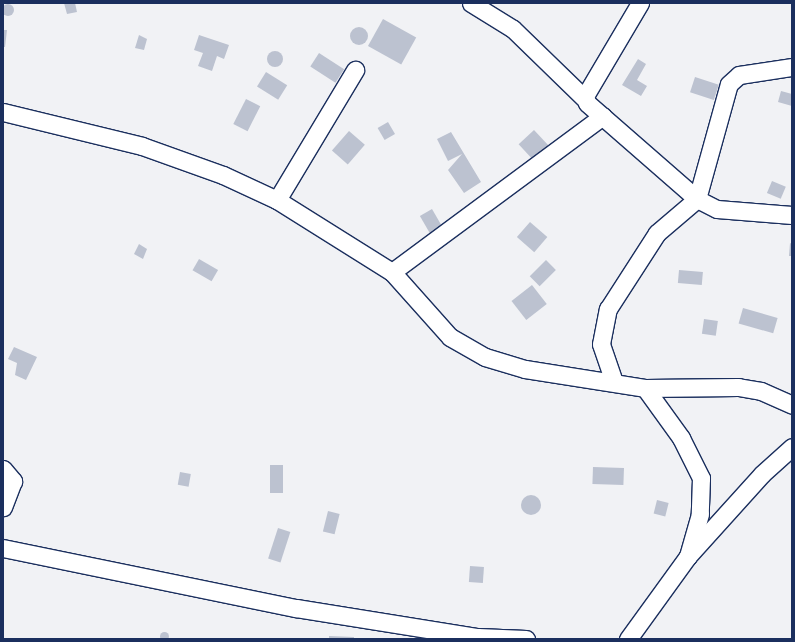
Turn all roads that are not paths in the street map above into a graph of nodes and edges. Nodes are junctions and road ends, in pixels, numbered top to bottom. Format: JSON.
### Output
{"nodes":[{"id":1,"x":471,"y":3,"type":"edge"},
{"id":2,"x":640,"y":3,"type":"edge"},
{"id":3,"x":792,"y":67,"type":"edge"},
{"id":4,"x":355,"y":70,"type":"dead end"},
{"id":5,"x":585,"y":99,"type":"junction"},
{"id":6,"x":3,"y":112,"type":"edge"},
{"id":7,"x":603,"y":116,"type":"junction"},
{"id":8,"x":697,"y":199,"type":"junction"},
{"id":9,"x":277,"y":200,"type":"junction"},
{"id":10,"x":792,"y":215,"type":"edge"},
{"id":11,"x":392,"y":272,"type":"junction"},
{"id":12,"x":614,"y":382,"type":"junction"},
{"id":13,"x":645,"y":388,"type":"junction"},
{"id":14,"x":792,"y":405,"type":"edge"},
{"id":15,"x":792,"y":447,"type":"edge"},
{"id":16,"x":3,"y":469,"type":"edge"},
{"id":17,"x":3,"y":507,"type":"edge"},
{"id":18,"x":3,"y":548,"type":"edge"},
{"id":19,"x":688,"y":556,"type":"junction"},
{"id":20,"x":526,"y":639,"type":"edge"},
{"id":21,"x":628,"y":639,"type":"edge"}],
"edges":[{"from":1,"to":5,"type":"street"},
{"from":2,"to":5,"type":"street"},
{"from":3,"to":8,"type":"street"},
{"from":4,"to":9,"type":"street"},
{"from":5,"to":7,"type":"street"},
{"from":6,"to":9,"type":"street"},
{"from":7,"to":8,"type":"street"},
{"from":7,"to":11,"type":"street"},
{"from":8,"to":10,"type":"street"},
{"from":8,"to":12,"type":"street"},
{"from":9,"to":11,"type":"street"},
{"from":11,"to":12,"type":"street"},
{"from":12,"to":13,"type":"street"},
{"from":13,"to":14,"type":"street"},
{"from":13,"to":19,"type":"street"},
{"from":15,"to":19,"type":"street"},
{"from":16,"to":17,"type":"street"},
{"from":18,"to":20,"type":"street"},
{"from":19,"to":21,"type":"street"}]}
